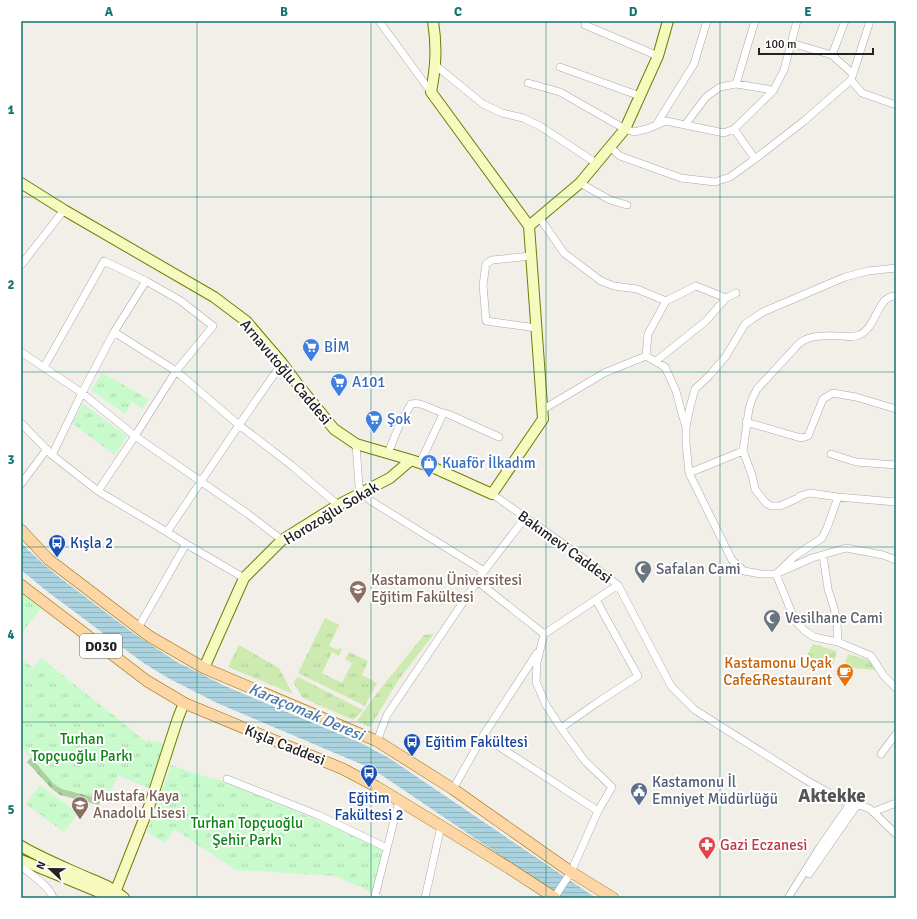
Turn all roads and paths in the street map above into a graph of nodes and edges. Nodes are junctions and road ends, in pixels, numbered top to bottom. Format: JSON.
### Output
{"nodes":[{"id":1,"x":379,"y":21,"type":"edge"},
{"id":2,"x":434,"y":21,"type":"edge"},
{"id":3,"x":668,"y":21,"type":"edge"},
{"id":4,"x":707,"y":21,"type":"edge"},
{"id":5,"x":754,"y":21,"type":"edge"},
{"id":6,"x":797,"y":21,"type":"edge"},
{"id":7,"x":845,"y":21,"type":"edge"},
{"id":8,"x":870,"y":21,"type":"edge"},
{"id":9,"x":585,"y":25,"type":"dead end"},
{"id":10,"x":791,"y":43,"type":"junction"},
{"id":11,"x":658,"y":56,"type":"junction"},
{"id":12,"x":832,"y":56,"type":"junction"},
{"id":13,"x":436,"y":65,"type":"junction"},
{"id":14,"x":560,"y":67,"type":"dead end"},
{"id":15,"x":852,"y":77,"type":"junction"},
{"id":16,"x":528,"y":83,"type":"dead end"},
{"id":17,"x":736,"y":84,"type":"junction"},
{"id":18,"x":431,"y":92,"type":"junction"},
{"id":19,"x":773,"y":92,"type":"junction"},
{"id":20,"x":640,"y":96,"type":"junction"},
{"id":21,"x":896,"y":105,"type":"edge"},
{"id":22,"x":685,"y":125,"type":"junction"},
{"id":23,"x":656,"y":126,"type":"junction"},
{"id":24,"x":625,"y":129,"type":"junction"},
{"id":25,"x":734,"y":129,"type":"junction"},
{"id":26,"x":610,"y":147,"type":"junction"},
{"id":27,"x":755,"y":159,"type":"junction"},
{"id":28,"x":596,"y":163,"type":"junction"},
{"id":29,"x":580,"y":183,"type":"junction"},
{"id":30,"x":21,"y":184,"type":"edge"},
{"id":31,"x":627,"y":205,"type":"dead end"},
{"id":32,"x":64,"y":210,"type":"junction"},
{"id":33,"x":539,"y":217,"type":"junction"},
{"id":34,"x":529,"y":226,"type":"junction"},
{"id":35,"x":531,"y":256,"type":"junction"},
{"id":36,"x":21,"y":265,"type":"edge"},
{"id":37,"x":896,"y":268,"type":"edge"},
{"id":38,"x":146,"y":281,"type":"junction"},
{"id":39,"x":736,"y":293,"type":"dead end"},
{"id":40,"x":896,"y":296,"type":"edge"},
{"id":41,"x":726,"y":298,"type":"junction"},
{"id":42,"x":666,"y":301,"type":"junction"},
{"id":43,"x":536,"y":328,"type":"junction"},
{"id":44,"x":114,"y":332,"type":"junction"},
{"id":45,"x":21,"y":352,"type":"edge"},
{"id":46,"x":646,"y":356,"type":"junction"},
{"id":47,"x":656,"y":361,"type":"junction"},
{"id":48,"x":282,"y":363,"type":"junction"},
{"id":49,"x":44,"y":367,"type":"junction"},
{"id":50,"x":176,"y":371,"type":"junction"},
{"id":51,"x":82,"y":393,"type":"junction"},
{"id":52,"x":896,"y":409,"type":"edge"},
{"id":53,"x":542,"y":410,"type":"junction"},
{"id":54,"x":443,"y":414,"type":"junction"},
{"id":55,"x":21,"y":422,"type":"edge"},
{"id":56,"x":746,"y":422,"type":"junction"},
{"id":57,"x":239,"y":425,"type":"junction"},
{"id":58,"x":686,"y":427,"type":"junction"},
{"id":59,"x":135,"y":436,"type":"junction"},
{"id":60,"x":499,"y":437,"type":"dead end"},
{"id":61,"x":356,"y":444,"type":"junction"},
{"id":62,"x":743,"y":451,"type":"junction"},
{"id":63,"x":50,"y":452,"type":"junction"},
{"id":64,"x":388,"y":453,"type":"junction"},
{"id":65,"x":831,"y":454,"type":"dead end"},
{"id":66,"x":416,"y":461,"type":"junction"},
{"id":67,"x":896,"y":465,"type":"edge"},
{"id":68,"x":689,"y":473,"type":"junction"},
{"id":69,"x":201,"y":482,"type":"junction"},
{"id":70,"x":21,"y":484,"type":"edge"},
{"id":71,"x":98,"y":491,"type":"junction"},
{"id":72,"x":362,"y":493,"type":"junction"},
{"id":73,"x":492,"y":494,"type":"junction"},
{"id":74,"x":838,"y":497,"type":"junction"},
{"id":75,"x":896,"y":502,"type":"edge"},
{"id":76,"x":338,"y":505,"type":"junction"},
{"id":77,"x":525,"y":518,"type":"junction"},
{"id":78,"x":21,"y":530,"type":"edge"},
{"id":79,"x":167,"y":532,"type":"junction"},
{"id":80,"x":282,"y":540,"type":"junction"},
{"id":81,"x":186,"y":544,"type":"junction"},
{"id":82,"x":823,"y":554,"type":"junction"},
{"id":83,"x":896,"y":560,"type":"edge"},
{"id":84,"x":484,"y":571,"type":"junction"},
{"id":85,"x":776,"y":574,"type":"junction"},
{"id":86,"x":244,"y":578,"type":"junction"},
{"id":87,"x":478,"y":581,"type":"junction"},
{"id":88,"x":21,"y":585,"type":"edge"},
{"id":89,"x":618,"y":585,"type":"junction"},
{"id":90,"x":596,"y":600,"type":"junction"},
{"id":91,"x":138,"y":628,"type":"junction"},
{"id":92,"x":544,"y":634,"type":"junction"},
{"id":93,"x":838,"y":642,"type":"junction"},
{"id":94,"x":540,"y":650,"type":"junction"},
{"id":95,"x":204,"y":668,"type":"junction"},
{"id":96,"x":896,"y":688,"type":"edge"},
{"id":97,"x":184,"y":704,"type":"junction"},
{"id":98,"x":561,"y":728,"type":"junction"},
{"id":99,"x":896,"y":734,"type":"edge"},
{"id":100,"x":483,"y":736,"type":"junction"},
{"id":101,"x":377,"y":741,"type":"junction"},
{"id":102,"x":881,"y":754,"type":"dead end"},
{"id":103,"x":228,"y":779,"type":"dead end"},
{"id":104,"x":453,"y":789,"type":"junction"},
{"id":105,"x":399,"y":801,"type":"junction"},
{"id":106,"x":896,"y":803,"type":"edge"},
{"id":107,"x":854,"y":804,"type":"junction"},
{"id":108,"x":598,"y":811,"type":"junction"},
{"id":109,"x":873,"y":812,"type":"junction"},
{"id":110,"x":441,"y":826,"type":"junction"},
{"id":111,"x":896,"y":834,"type":"edge"},
{"id":112,"x":387,"y":848,"type":"junction"},
{"id":113,"x":22,"y":849,"type":"edge"},
{"id":114,"x":21,"y":860,"type":"edge"},
{"id":115,"x":21,"y":866,"type":"edge"},
{"id":116,"x":571,"y":872,"type":"junction"},
{"id":117,"x":112,"y":895,"type":"edge"},
{"id":118,"x":53,"y":898,"type":"edge"},
{"id":119,"x":124,"y":898,"type":"edge"},
{"id":120,"x":379,"y":898,"type":"edge"},
{"id":121,"x":425,"y":898,"type":"edge"},
{"id":122,"x":555,"y":898,"type":"edge"},
{"id":123,"x":613,"y":898,"type":"edge"},
{"id":124,"x":788,"y":898,"type":"edge"},
{"id":125,"x":793,"y":898,"type":"edge"}],
"edges":[{"from":1,"to":18,"type":"street"},
{"from":2,"to":13,"type":"street"},
{"from":3,"to":11,"type":"street"},
{"from":4,"to":23,"type":"street"},
{"from":5,"to":17,"type":"street"},
{"from":6,"to":10,"type":"street"},
{"from":7,"to":12,"type":"street"},
{"from":8,"to":15,"type":"street"},
{"from":9,"to":11,"type":"street"},
{"from":10,"to":12,"type":"street"},
{"from":10,"to":19,"type":"street"},
{"from":11,"to":20,"type":"street"},
{"from":12,"to":15,"type":"street"},
{"from":13,"to":18,"type":"street"},
{"from":13,"to":28,"type":"street"},
{"from":14,"to":20,"type":"street"},
{"from":15,"to":21,"type":"street"},
{"from":15,"to":27,"type":"street"},
{"from":16,"to":24,"type":"street"},
{"from":17,"to":19,"type":"street"},
{"from":17,"to":22,"type":"street"},
{"from":18,"to":34,"type":"street"},
{"from":19,"to":25,"type":"street"},
{"from":20,"to":24,"type":"street"},
{"from":22,"to":23,"type":"street"},
{"from":22,"to":25,"type":"street"},
{"from":23,"to":24,"type":"street"},
{"from":24,"to":26,"type":"street"},
{"from":25,"to":27,"type":"street"},
{"from":26,"to":27,"type":"street"},
{"from":26,"to":28,"type":"street"},
{"from":28,"to":29,"type":"street"},
{"from":29,"to":31,"type":"street"},
{"from":29,"to":33,"type":"street"},
{"from":30,"to":32,"type":"street","name":"Arnavutoğlu Caddesi"},
{"from":32,"to":36,"type":"street"},
{"from":32,"to":48,"type":"street","name":"Arnavutoğlu Caddesi"},
{"from":33,"to":34,"type":"street"},
{"from":33,"to":42,"type":"street"},
{"from":34,"to":35,"type":"street"},
{"from":35,"to":43,"type":"street"},
{"from":35,"to":43,"type":"street"},
{"from":37,"to":58,"type":"street"},
{"from":38,"to":44,"type":"street"},
{"from":38,"to":49,"type":"street"},
{"from":38,"to":50,"type":"street"},
{"from":39,"to":41,"type":"street"},
{"from":40,"to":56,"type":"street"},
{"from":41,"to":42,"type":"street"},
{"from":41,"to":47,"type":"street"},
{"from":42,"to":46,"type":"street"},
{"from":43,"to":53,"type":"street"},
{"from":44,"to":50,"type":"street"},
{"from":44,"to":51,"type":"street"},
{"from":45,"to":49,"type":"street"},
{"from":46,"to":47,"type":"street"},
{"from":46,"to":53,"type":"street"},
{"from":47,"to":58,"type":"street"},
{"from":48,"to":57,"type":"street"},
{"from":48,"to":61,"type":"street","name":"Arnavutoğlu Caddesi"},
{"from":49,"to":51,"type":"street"},
{"from":50,"to":57,"type":"street"},
{"from":50,"to":59,"type":"street"},
{"from":51,"to":59,"type":"street"},
{"from":51,"to":63,"type":"street"},
{"from":52,"to":56,"type":"street"},
{"from":53,"to":73,"type":"street"},
{"from":54,"to":60,"type":"street"},
{"from":54,"to":64,"type":"street"},
{"from":54,"to":66,"type":"street"},
{"from":55,"to":63,"type":"street"},
{"from":56,"to":62,"type":"street"},
{"from":57,"to":69,"type":"street"},
{"from":57,"to":76,"type":"street"},
{"from":58,"to":68,"type":"street"},
{"from":59,"to":69,"type":"street"},
{"from":59,"to":71,"type":"street"},
{"from":61,"to":64,"type":"street","name":"Arnavutoğlu Caddesi"},
{"from":61,"to":72,"type":"street"},
{"from":62,"to":68,"type":"street"},
{"from":62,"to":74,"type":"street"},
{"from":63,"to":70,"type":"street"},
{"from":63,"to":71,"type":"street"},
{"from":64,"to":66,"type":"street","name":"Arnavutoğlu Caddesi"},
{"from":65,"to":67,"type":"street"},
{"from":66,"to":72,"type":"street","name":"Horozoğlu Sokak"},
{"from":66,"to":73,"type":"street"},
{"from":68,"to":85,"type":"street"},
{"from":69,"to":79,"type":"street"},
{"from":69,"to":80,"type":"street"},
{"from":71,"to":79,"type":"street"},
{"from":72,"to":76,"type":"street","name":"Horozoğlu Sokak"},
{"from":72,"to":84,"type":"street"},
{"from":73,"to":77,"type":"street","name":"Bakımevi Caddesi"},
{"from":74,"to":75,"type":"street"},
{"from":74,"to":85,"type":"street"},
{"from":76,"to":80,"type":"street","name":"Horozoğlu Sokak"},
{"from":77,"to":84,"type":"street"},
{"from":77,"to":89,"type":"street","name":"Bakımevi Caddesi"},
{"from":78,"to":91,"type":"main road"},
{"from":79,"to":81,"type":"street"},
{"from":80,"to":86,"type":"street","name":"Horozoğlu Sokak"},
{"from":81,"to":86,"type":"street"},
{"from":81,"to":91,"type":"street"},
{"from":82,"to":83,"type":"street"},
{"from":82,"to":85,"type":"street"},
{"from":82,"to":93,"type":"street"},
{"from":84,"to":87,"type":"street"},
{"from":85,"to":93,"type":"street"},
{"from":86,"to":95,"type":"street","name":"Horozoğlu Sokak"},
{"from":87,"to":92,"type":"street"},
{"from":87,"to":101,"type":"street"},
{"from":88,"to":97,"type":"main road","name":"Kışla Caddesi","number":"D030"},
{"from":89,"to":90,"type":"street"},
{"from":89,"to":107,"type":"street","name":"Bakımevi Caddesi"},
{"from":90,"to":92,"type":"street"},
{"from":90,"to":98,"type":"street"},
{"from":91,"to":95,"type":"main road"},
{"from":92,"to":94,"type":"street"},
{"from":93,"to":96,"type":"street"},
{"from":94,"to":98,"type":"street"},
{"from":94,"to":100,"type":"street"},
{"from":95,"to":101,"type":"main road"},
{"from":97,"to":105,"type":"main road","name":"Kışla Caddesi"},
{"from":97,"to":117,"type":"street"},
{"from":98,"to":108,"type":"street"},
{"from":99,"to":102,"type":"street"},
{"from":100,"to":104,"type":"street"},
{"from":100,"to":108,"type":"street"},
{"from":101,"to":104,"type":"main road"},
{"from":103,"to":112,"type":"street"},
{"from":104,"to":116,"type":"main road"},
{"from":105,"to":110,"type":"main road","name":"Kışla Caddesi"},
{"from":105,"to":112,"type":"street"},
{"from":106,"to":109,"type":"street"},
{"from":107,"to":109,"type":"street","name":"Bakımevi Caddesi"},
{"from":107,"to":124,"type":"street"},
{"from":107,"to":125,"type":"street"},
{"from":108,"to":116,"type":"street"},
{"from":109,"to":111,"type":"street","name":"Bakımevi Caddesi"},
{"from":110,"to":121,"type":"street"},
{"from":110,"to":122,"type":"main road","name":"Kışla Caddesi"},
{"from":112,"to":120,"type":"street"},
{"from":113,"to":117,"type":"street"},
{"from":114,"to":117,"type":"street"},
{"from":115,"to":118,"type":"street"},
{"from":116,"to":122,"type":"street"},
{"from":116,"to":123,"type":"main road"},
{"from":117,"to":119,"type":"street"}]}
